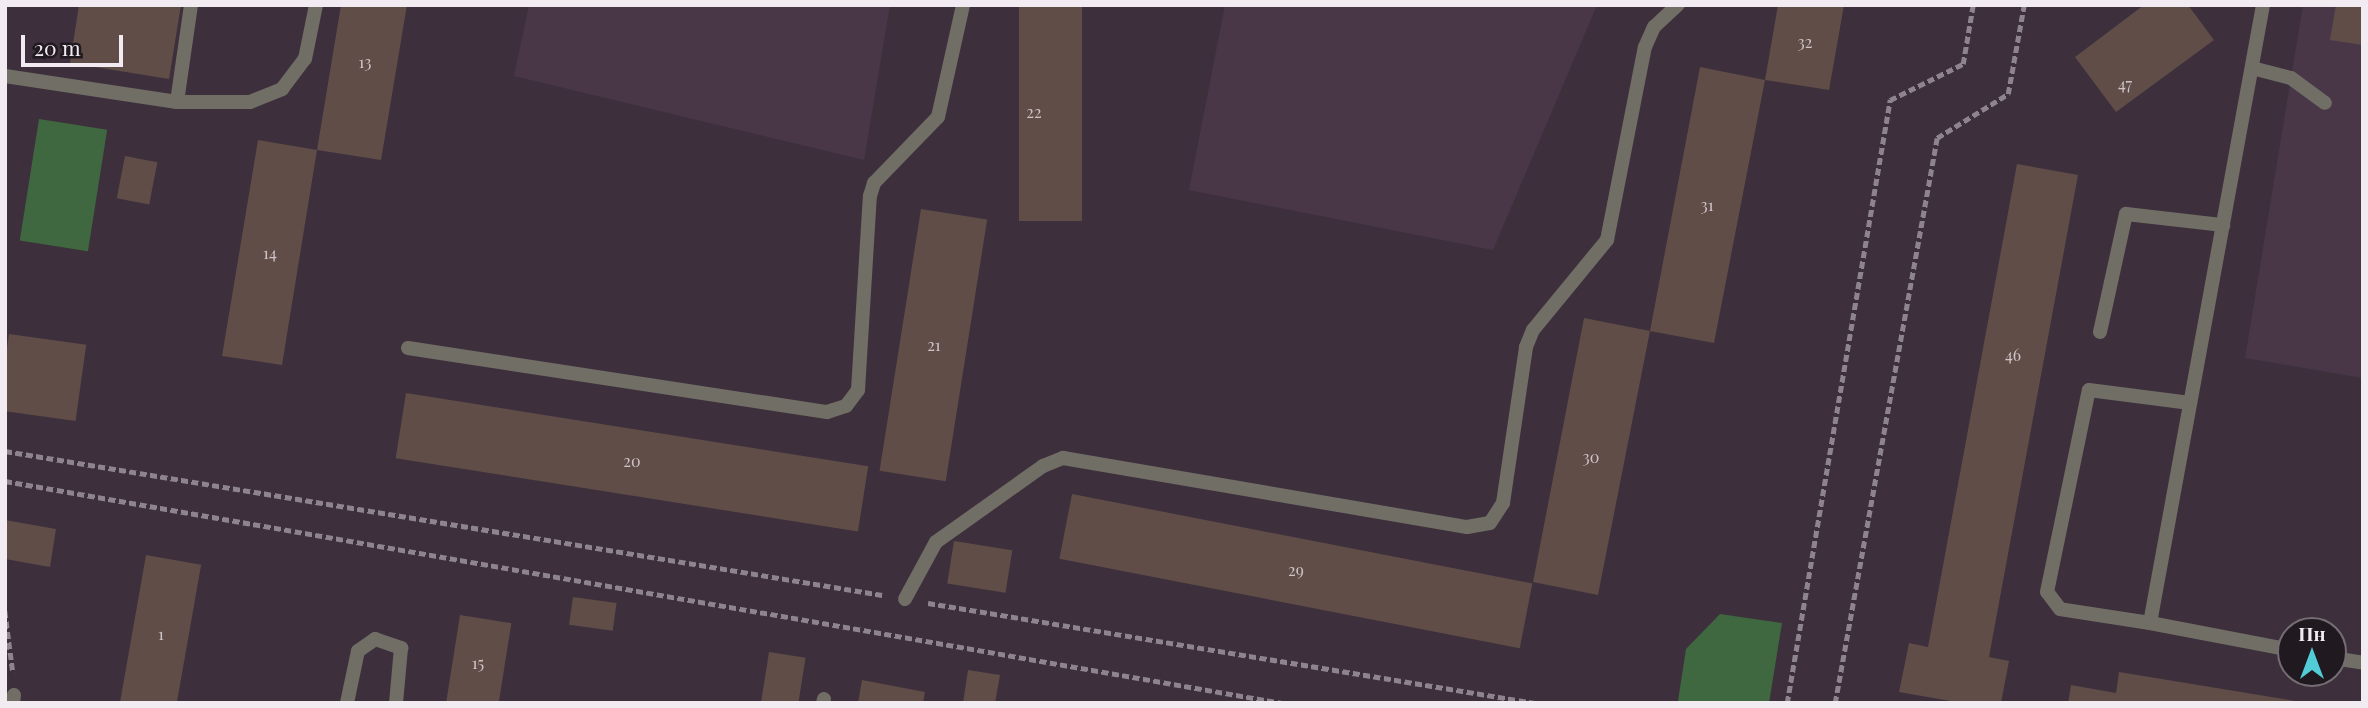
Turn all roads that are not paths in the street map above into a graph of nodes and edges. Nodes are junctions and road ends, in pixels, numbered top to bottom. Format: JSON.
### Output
{"nodes":[{"id":1,"x":191,"y":5,"type":"edge"},
{"id":2,"x":316,"y":5,"type":"edge"},
{"id":3,"x":963,"y":5,"type":"edge"},
{"id":4,"x":1678,"y":5,"type":"edge"},
{"id":5,"x":2263,"y":5,"type":"edge"},
{"id":6,"x":2252,"y":68,"type":"junction"},
{"id":7,"x":5,"y":76,"type":"edge"},
{"id":8,"x":177,"y":102,"type":"junction"},
{"id":9,"x":2325,"y":103,"type":"dead end"},
{"id":10,"x":2223,"y":225,"type":"junction"},
{"id":11,"x":2100,"y":332,"type":"dead end"},
{"id":12,"x":408,"y":348,"type":"dead end"},
{"id":13,"x":2190,"y":403,"type":"junction"},
{"id":14,"x":905,"y":599,"type":"road end"},
{"id":15,"x":2150,"y":623,"type":"junction"},
{"id":16,"x":2277,"y":647,"type":"edge"},
{"id":17,"x":347,"y":703,"type":"edge"},
{"id":18,"x":396,"y":703,"type":"edge"}],
"edges":[{"from":1,"to":8,"type":"lane"},
{"from":2,"to":8,"type":"lane"},
{"from":3,"to":12,"type":"lane"},
{"from":4,"to":14,"type":"lane"},
{"from":5,"to":6,"type":"lane"},
{"from":6,"to":9,"type":"lane"},
{"from":6,"to":10,"type":"lane"},
{"from":7,"to":8,"type":"lane"},
{"from":10,"to":11,"type":"lane"},
{"from":10,"to":13,"type":"lane"},
{"from":13,"to":15,"type":"lane"},
{"from":13,"to":15,"type":"lane"},
{"from":15,"to":16,"type":"lane"},
{"from":17,"to":18,"type":"lane"}]}
